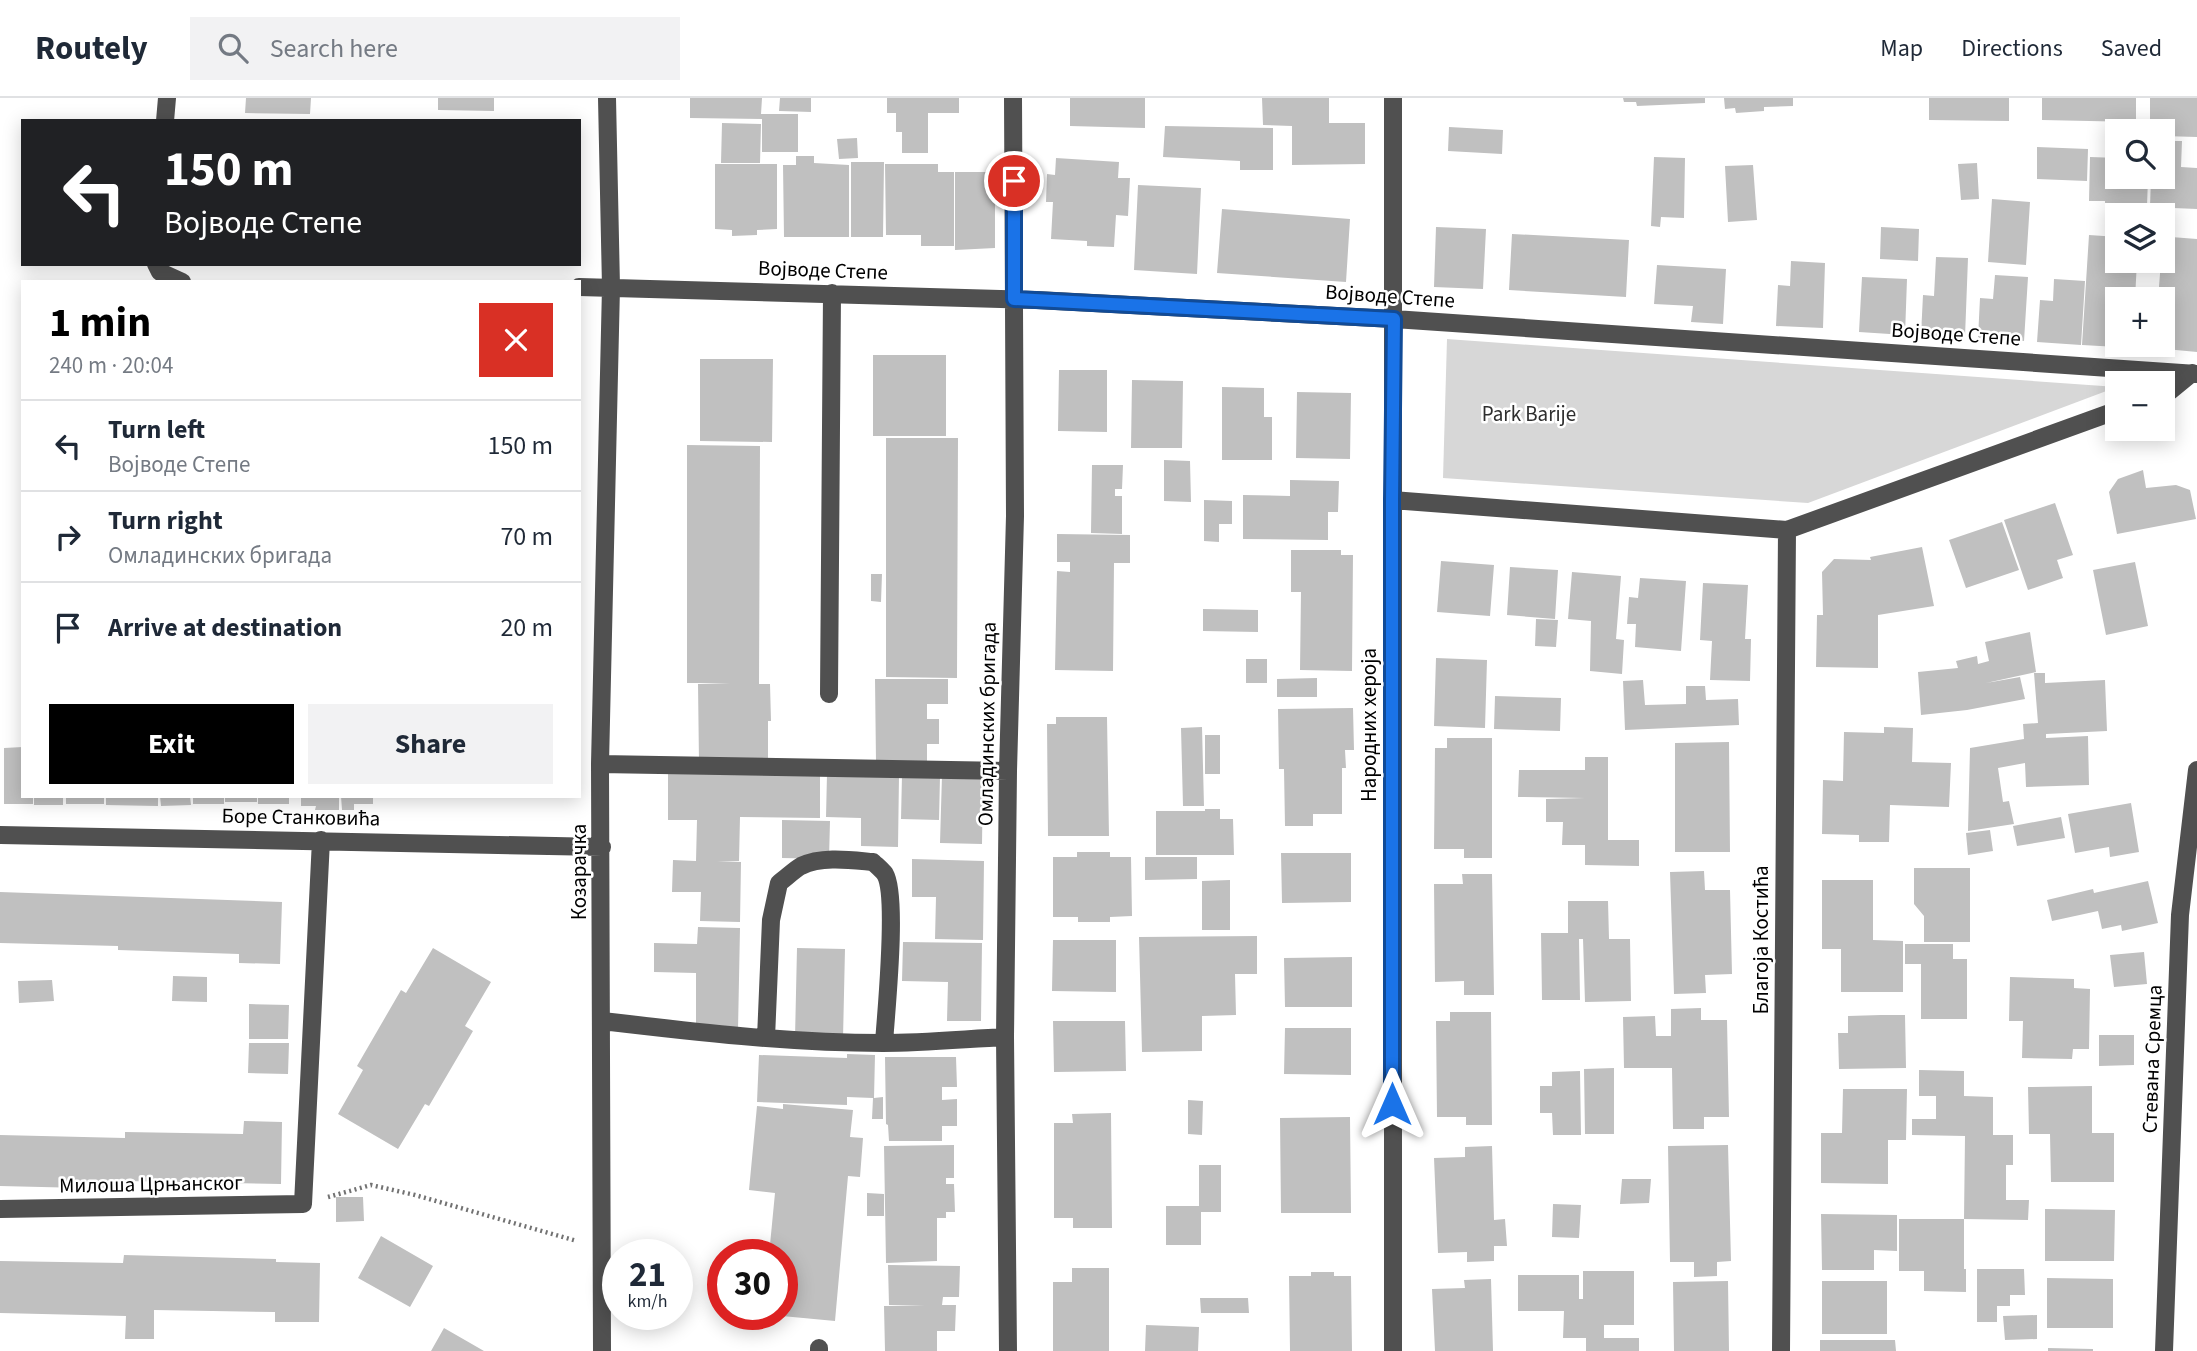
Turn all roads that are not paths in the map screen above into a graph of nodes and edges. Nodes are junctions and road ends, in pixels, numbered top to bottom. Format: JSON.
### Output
{"nodes":[{"id":1,"x":167,"y":98,"type":"edge"},
{"id":2,"x":607,"y":98,"type":"edge"},
{"id":3,"x":1013,"y":98,"type":"edge"},
{"id":4,"x":1393,"y":98,"type":"edge"},
{"id":5,"x":165,"y":119,"type":"edge"},
{"id":6,"x":158,"y":268,"type":"edge"},
{"id":7,"x":179,"y":280,"type":"edge"},
{"id":8,"x":581,"y":287,"type":"edge"},
{"id":9,"x":611,"y":287,"type":"junction"},
{"id":10,"x":832,"y":293,"type":"junction"},
{"id":11,"x":1014,"y":299,"type":"junction"},
{"id":12,"x":1394,"y":319,"type":"junction"},
{"id":13,"x":2194,"y":373,"type":"edge"},
{"id":14,"x":2175,"y":387,"type":"edge"},
{"id":15,"x":2105,"y":415,"type":"edge"},
{"id":16,"x":1392,"y":500,"type":"junction"},
{"id":17,"x":1787,"y":530,"type":"junction"},
{"id":18,"x":829,"y":694,"type":"dead end"},
{"id":19,"x":600,"y":764,"type":"junction"},
{"id":20,"x":1008,"y":771,"type":"junction"},
{"id":21,"x":2197,"y":771,"type":"edge"},
{"id":22,"x":0,"y":835,"type":"edge"},
{"id":23,"x":321,"y":840,"type":"junction"},
{"id":24,"x":601,"y":847,"type":"junction"},
{"id":25,"x":602,"y":1021,"type":"junction"},
{"id":26,"x":1005,"y":1037,"type":"junction"},
{"id":27,"x":766,"y":1038,"type":"junction"},
{"id":28,"x":884,"y":1043,"type":"junction"},
{"id":29,"x":0,"y":1209,"type":"edge"},
{"id":30,"x":602,"y":1351,"type":"edge"},
{"id":31,"x":1007,"y":1351,"type":"edge"},
{"id":32,"x":1393,"y":1351,"type":"edge"},
{"id":33,"x":1780,"y":1351,"type":"edge"},
{"id":34,"x":2164,"y":1351,"type":"edge"}],
"edges":[{"from":1,"to":5,"type":"street"},
{"from":2,"to":9,"type":"street","name":"Козарачка"},
{"from":3,"to":11,"type":"street","name":"Омладинских бригада"},
{"from":4,"to":12,"type":"street","name":"Народних хероја"},
{"from":6,"to":7,"type":"street"},
{"from":8,"to":9,"type":"street","name":"Војводе Степе"},
{"from":9,"to":10,"type":"street","name":"Војводе Степе"},
{"from":9,"to":19,"type":"street","name":"Козарачка"},
{"from":10,"to":11,"type":"street","name":"Војводе Степе"},
{"from":10,"to":18,"type":"street"},
{"from":11,"to":12,"type":"street","name":"Војводе Степе"},
{"from":11,"to":20,"type":"street","name":"Омладинских бригада"},
{"from":12,"to":13,"type":"street","name":"Војводе Степе"},
{"from":12,"to":16,"type":"street","name":"Народних хероја"},
{"from":13,"to":14,"type":"street"},
{"from":15,"to":17,"type":"street"},
{"from":16,"to":17,"type":"street"},
{"from":16,"to":32,"type":"street","name":"Народних хероја"},
{"from":17,"to":33,"type":"street","name":"Благоја Костића"},
{"from":19,"to":20,"type":"street"},
{"from":19,"to":24,"type":"street","name":"Козарачка"},
{"from":20,"to":26,"type":"street","name":"Омладинских бригада"},
{"from":21,"to":34,"type":"street","name":"Стевана Сремца"},
{"from":22,"to":23,"type":"street","name":"Боре Станковића"},
{"from":23,"to":24,"type":"street","name":"Боре Станковића"},
{"from":23,"to":29,"type":"street","name":"Милоша Црњанског"},
{"from":24,"to":25,"type":"street","name":"Козарачка"},
{"from":25,"to":27,"type":"street"},
{"from":25,"to":30,"type":"street","name":"Козарачка"},
{"from":26,"to":28,"type":"street"},
{"from":26,"to":31,"type":"street","name":"Омладинских бригада"},
{"from":27,"to":28,"type":"street"},
{"from":27,"to":28,"type":"street"}]}
